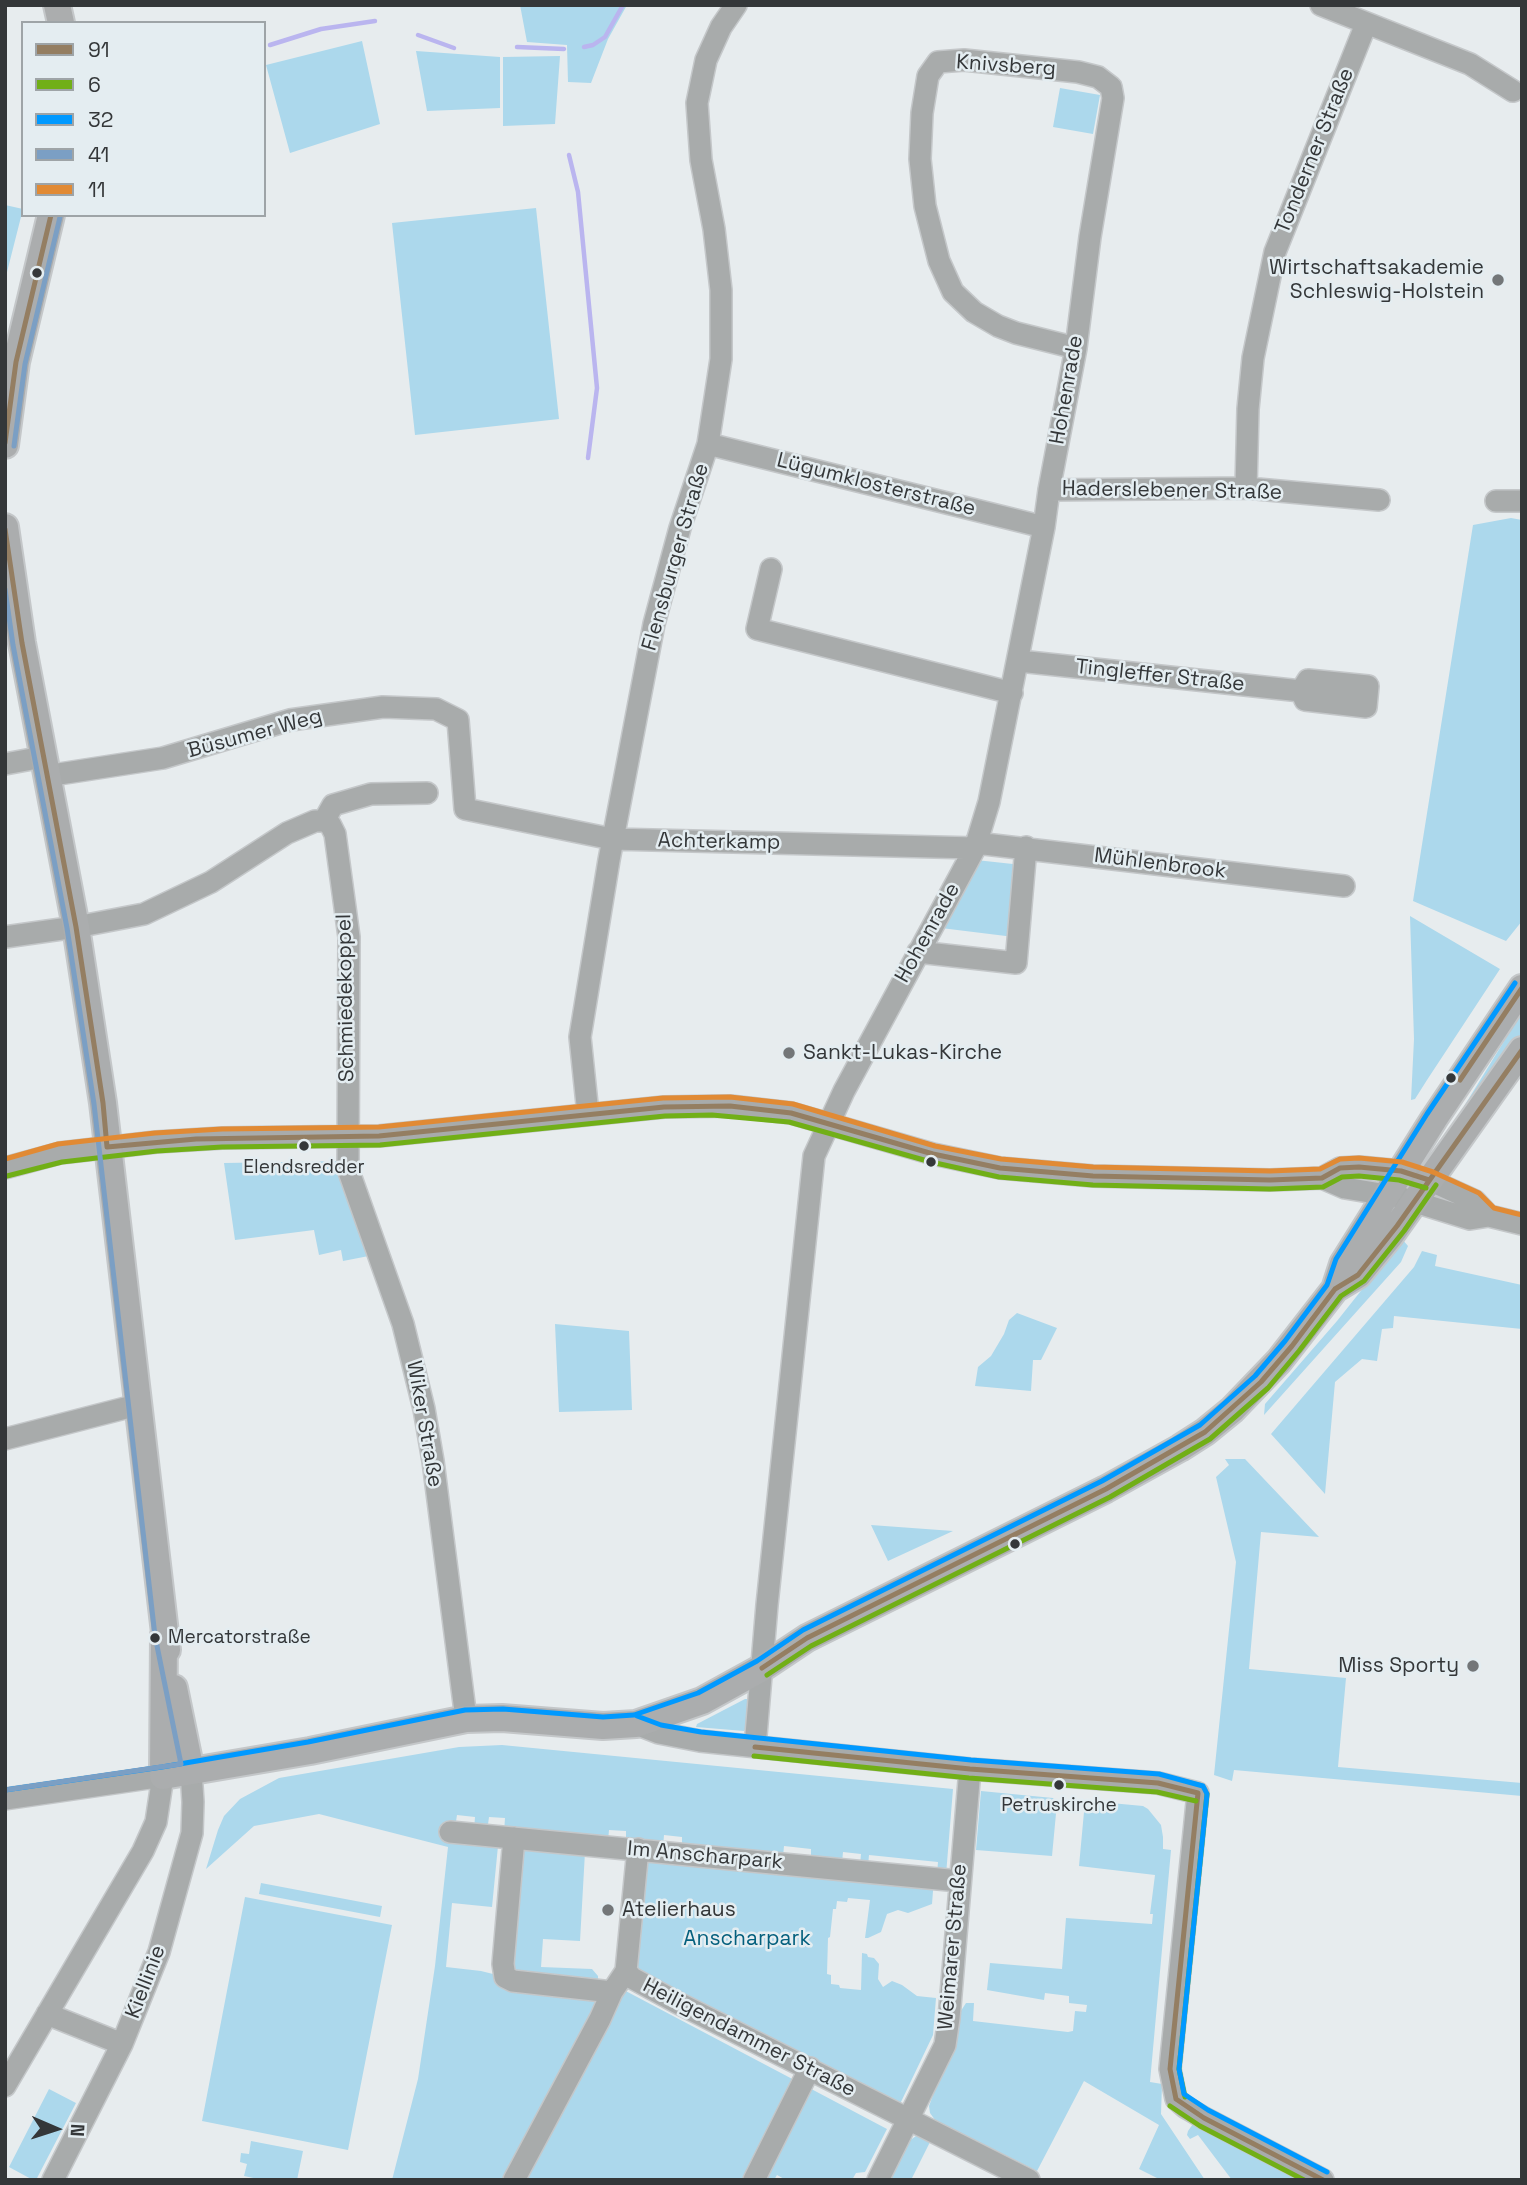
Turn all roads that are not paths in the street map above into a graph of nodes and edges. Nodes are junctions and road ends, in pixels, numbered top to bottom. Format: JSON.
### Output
{"nodes":[{"id":1,"x":736,"y":5,"type":"edge"},
{"id":2,"x":1321,"y":5,"type":"edge"},
{"id":3,"x":1366,"y":24,"type":"junction"},
{"id":4,"x":1111,"y":87,"type":"joint"},
{"id":5,"x":1513,"y":91,"type":"dead end"},
{"id":6,"x":51,"y":217,"type":"edge"},
{"id":7,"x":1076,"y":348,"type":"junction"},
{"id":8,"x":708,"y":444,"type":"junction"},
{"id":9,"x":5,"y":445,"type":"edge"},
{"id":10,"x":1246,"y":488,"type":"junction"},
{"id":11,"x":1049,"y":490,"type":"junction"},
{"id":12,"x":1379,"y":500,"type":"dead end"},
{"id":13,"x":1496,"y":501,"type":"dead end"},
{"id":14,"x":1522,"y":501,"type":"edge"},
{"id":15,"x":5,"y":527,"type":"edge"},
{"id":16,"x":1044,"y":527,"type":"junction"},
{"id":17,"x":771,"y":569,"type":"dead end"},
{"id":18,"x":10,"y":598,"type":"edge"},
{"id":19,"x":1019,"y":661,"type":"junction"},
{"id":20,"x":1301,"y":691,"type":"dead end"},
{"id":21,"x":1012,"y":693,"type":"junction"},
{"id":22,"x":5,"y":764,"type":"edge"},
{"id":23,"x":45,"y":767,"type":"junction"},
{"id":24,"x":427,"y":793,"type":"dead end"},
{"id":25,"x":465,"y":809,"type":"joint"},
{"id":26,"x":324,"y":821,"type":"junction"},
{"id":27,"x":612,"y":839,"type":"junction"},
{"id":28,"x":976,"y":845,"type":"junction"},
{"id":29,"x":1026,"y":848,"type":"junction"},
{"id":30,"x":1344,"y":886,"type":"dead end"},
{"id":31,"x":76,"y":927,"type":"junction"},
{"id":32,"x":5,"y":937,"type":"edge"},
{"id":33,"x":918,"y":952,"type":"junction"},
{"id":34,"x":1522,"y":988,"type":"edge"},
{"id":35,"x":1522,"y":1050,"type":"edge"},
{"id":36,"x":588,"y":1114,"type":"junction"},
{"id":37,"x":828,"y":1123,"type":"junction"},
{"id":38,"x":347,"y":1138,"type":"junction"},
{"id":39,"x":107,"y":1147,"type":"junction"},
{"id":40,"x":5,"y":1167,"type":"edge"},
{"id":41,"x":1401,"y":1171,"type":"junction"},
{"id":42,"x":1322,"y":1178,"type":"junction"},
{"id":43,"x":1429,"y":1180,"type":"junction"},
{"id":44,"x":1387,"y":1195,"type":"junction"},
{"id":45,"x":1414,"y":1202,"type":"junction"},
{"id":46,"x":1489,"y":1216,"type":"junction"},
{"id":47,"x":1522,"y":1224,"type":"edge"},
{"id":48,"x":1335,"y":1289,"type":"junction"},
{"id":49,"x":137,"y":1405,"type":"junction"},
{"id":50,"x":5,"y":1439,"type":"edge"},
{"id":51,"x":164,"y":1634,"type":"junction"},
{"id":52,"x":762,"y":1668,"type":"junction"},
{"id":53,"x":466,"y":1719,"type":"junction"},
{"id":54,"x":636,"y":1724,"type":"junction"},
{"id":55,"x":755,"y":1747,"type":"junction"},
{"id":56,"x":970,"y":1769,"type":"junction"},
{"id":57,"x":191,"y":1771,"type":"junction"},
{"id":58,"x":163,"y":1776,"type":"junction"},
{"id":59,"x":5,"y":1799,"type":"edge"},
{"id":60,"x":450,"y":1832,"type":"dead end"},
{"id":61,"x":514,"y":1838,"type":"junction"},
{"id":62,"x":638,"y":1849,"type":"junction"},
{"id":63,"x":959,"y":1881,"type":"junction"},
{"id":64,"x":626,"y":1971,"type":"junction"},
{"id":65,"x":611,"y":1992,"type":"junction"},
{"id":66,"x":47,"y":2014,"type":"junction"},
{"id":67,"x":122,"y":2044,"type":"junction"},
{"id":68,"x":810,"y":2068,"type":"junction"},
{"id":69,"x":5,"y":2086,"type":"edge"},
{"id":70,"x":908,"y":2118,"type":"junction"},
{"id":71,"x":53,"y":2180,"type":"edge"},
{"id":72,"x":514,"y":2180,"type":"edge"},
{"id":73,"x":754,"y":2180,"type":"edge"},
{"id":74,"x":878,"y":2180,"type":"edge"},
{"id":75,"x":1029,"y":2180,"type":"edge"},
{"id":76,"x":1323,"y":2180,"type":"edge"}],
"edges":[{"from":1,"to":8,"type":"street","name":"Flensburger Straße"},
{"from":2,"to":3,"type":"street"},
{"from":3,"to":5,"type":"street"},
{"from":3,"to":10,"type":"street","name":"Tonderner Straße"},
{"from":4,"to":7,"type":"street","name":"Hohenrade"},
{"from":4,"to":7,"type":"street","name":"Knivsberg"},
{"from":6,"to":9,"type":"main road"},
{"from":7,"to":11,"type":"street","name":"Hohenrade"},
{"from":8,"to":16,"type":"street","name":"Lügumklosterstraße"},
{"from":8,"to":27,"type":"street","name":"Flensburger Straße"},
{"from":10,"to":11,"type":"street","name":"Haderslebener Straße"},
{"from":10,"to":12,"type":"street","name":"Haderslebener Straße"},
{"from":11,"to":16,"type":"street","name":"Hohenrade"},
{"from":13,"to":14,"type":"street"},
{"from":15,"to":18,"type":"main road"},
{"from":16,"to":19,"type":"street","name":"Hohenrade"},
{"from":17,"to":21,"type":"street"},
{"from":18,"to":23,"type":"main road"},
{"from":19,"to":20,"type":"street","name":"Tingleffer Straße"},
{"from":19,"to":21,"type":"street","name":"Hohenrade"},
{"from":21,"to":28,"type":"street","name":"Hohenrade"},
{"from":22,"to":23,"type":"street","name":"Büsumer Weg"},
{"from":23,"to":25,"type":"street","name":"Büsumer Weg"},
{"from":23,"to":31,"type":"main road"},
{"from":24,"to":26,"type":"street"},
{"from":25,"to":27,"type":"street","name":"Achterkamp"},
{"from":26,"to":31,"type":"street"},
{"from":26,"to":38,"type":"street","name":"Schmiedekoppel"},
{"from":27,"to":28,"type":"street","name":"Achterkamp"},
{"from":27,"to":36,"type":"street","name":"Flensburger Straße"},
{"from":28,"to":29,"type":"street","name":"Mühlenbrook"},
{"from":28,"to":33,"type":"street","name":"Hohenrade"},
{"from":29,"to":30,"type":"street","name":"Mühlenbrook"},
{"from":29,"to":33,"type":"street"},
{"from":31,"to":32,"type":"street"},
{"from":31,"to":39,"type":"main road"},
{"from":33,"to":37,"type":"street","name":"Hohenrade"},
{"from":34,"to":41,"type":"main road"},
{"from":35,"to":43,"type":"main road"},
{"from":36,"to":37,"type":"street"},
{"from":36,"to":38,"type":"street"},
{"from":37,"to":42,"type":"street"},
{"from":37,"to":52,"type":"street","name":"Hohenrade"},
{"from":38,"to":39,"type":"street"},
{"from":38,"to":53,"type":"street","name":"Wiker Straße"},
{"from":39,"to":40,"type":"street"},
{"from":39,"to":49,"type":"main road"},
{"from":41,"to":42,"type":"street"},
{"from":41,"to":43,"type":"street"},
{"from":41,"to":44,"type":"main road"},
{"from":42,"to":44,"type":"street"},
{"from":43,"to":45,"type":"main road"},
{"from":43,"to":46,"type":"street"},
{"from":44,"to":45,"type":"street"},
{"from":44,"to":48,"type":"main road"},
{"from":45,"to":46,"type":"street"},
{"from":45,"to":48,"type":"main road"},
{"from":46,"to":47,"type":"street"},
{"from":48,"to":52,"type":"main road"},
{"from":49,"to":50,"type":"street"},
{"from":49,"to":51,"type":"main road"},
{"from":51,"to":57,"type":"main road"},
{"from":51,"to":58,"type":"main road"},
{"from":52,"to":54,"type":"main road"},
{"from":52,"to":55,"type":"street","name":"Hohenrade"},
{"from":53,"to":54,"type":"main road"},
{"from":53,"to":57,"type":"main road"},
{"from":54,"to":55,"type":"street"},
{"from":55,"to":56,"type":"street"},
{"from":56,"to":63,"type":"street","name":"Weimarer Straße"},
{"from":56,"to":76,"type":"street"},
{"from":57,"to":58,"type":"main road"},
{"from":57,"to":67,"type":"street","name":"Kiellinie"},
{"from":58,"to":59,"type":"street"},
{"from":58,"to":66,"type":"street"},
{"from":60,"to":61,"type":"street","name":"Im Anscharpark"},
{"from":61,"to":62,"type":"street","name":"Im Anscharpark"},
{"from":61,"to":65,"type":"street"},
{"from":62,"to":63,"type":"street","name":"Im Anscharpark"},
{"from":62,"to":64,"type":"street","name":"Heiligendammer Straße"},
{"from":63,"to":70,"type":"street","name":"Weimarer Straße"},
{"from":64,"to":65,"type":"street"},
{"from":64,"to":68,"type":"street","name":"Heiligendammer Straße"},
{"from":65,"to":72,"type":"street"},
{"from":66,"to":67,"type":"street"},
{"from":66,"to":69,"type":"street"},
{"from":67,"to":71,"type":"street","name":"Kiellinie"},
{"from":68,"to":70,"type":"street","name":"Heiligendammer Straße"},
{"from":68,"to":73,"type":"street"},
{"from":70,"to":74,"type":"street","name":"Weimarer Straße"},
{"from":70,"to":75,"type":"street","name":"Heiligendammer Straße"}]}
